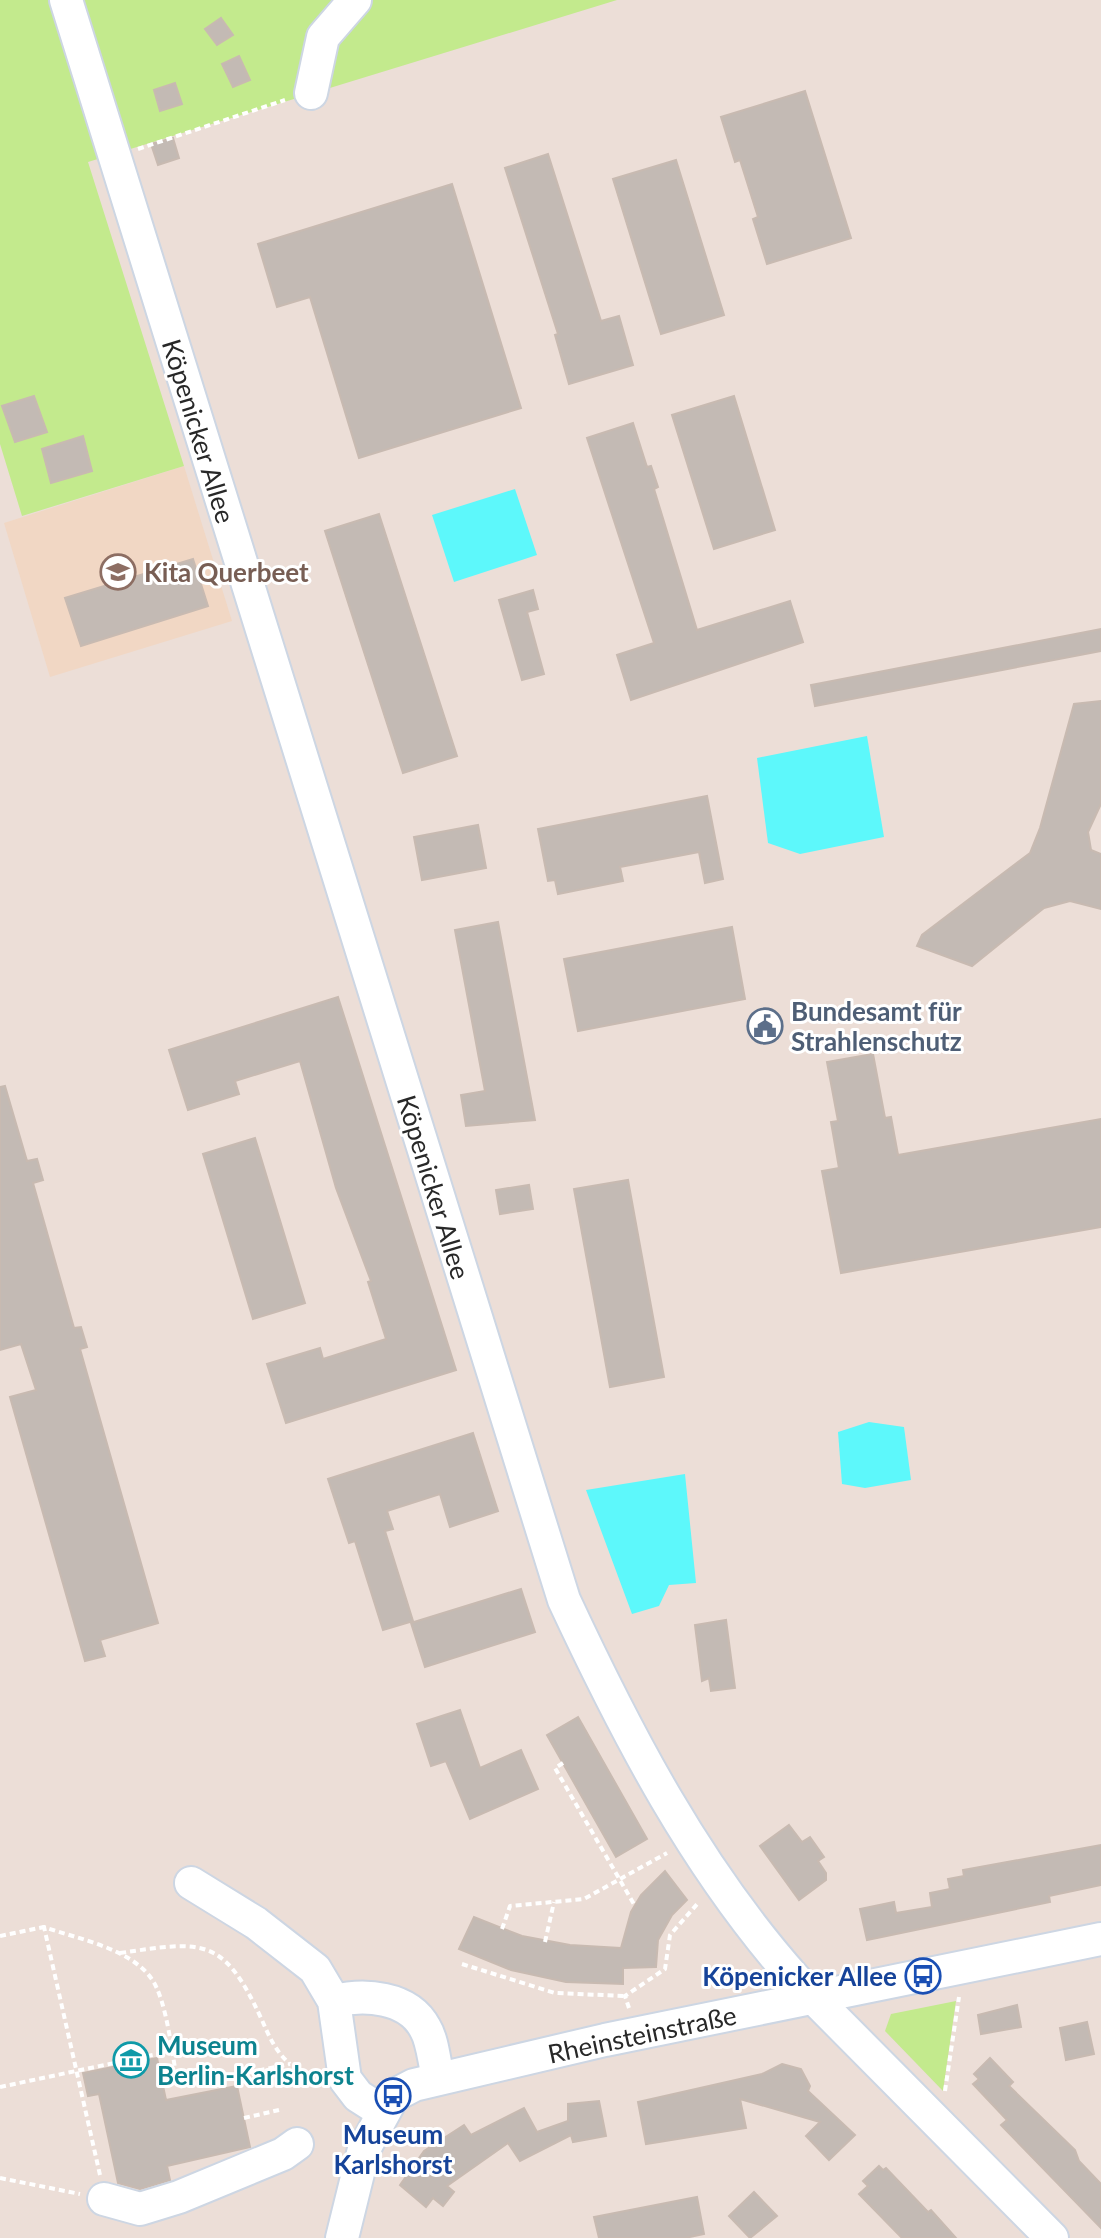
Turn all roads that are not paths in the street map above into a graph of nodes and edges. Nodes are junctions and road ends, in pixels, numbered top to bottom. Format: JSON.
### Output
{"nodes":[{"id":1,"x":66,"y":0,"type":"edge"},
{"id":2,"x":355,"y":0,"type":"edge"},
{"id":3,"x":311,"y":93,"type":"road end"},
{"id":4,"x":191,"y":1883,"type":"dead end"},
{"id":5,"x":1101,"y":1939,"type":"edge"},
{"id":6,"x":815,"y":1997,"type":"junction"},
{"id":7,"x":334,"y":2001,"type":"junction"},
{"id":8,"x":438,"y":2077,"type":"junction"},
{"id":9,"x":383,"y":2112,"type":"junction"},
{"id":10,"x":297,"y":2144,"type":"dead end"},
{"id":11,"x":104,"y":2199,"type":"road end"},
{"id":12,"x":342,"y":2238,"type":"edge"},
{"id":13,"x":1052,"y":2238,"type":"edge"}],
"edges":[{"from":1,"to":6,"type":"street","name":"Köpenicker Allee"},
{"from":2,"to":3,"type":"street"},
{"from":4,"to":7,"type":"street"},
{"from":5,"to":6,"type":"street","name":"Rheinsteinstraße"},
{"from":6,"to":8,"type":"street","name":"Rheinsteinstraße"},
{"from":6,"to":13,"type":"street","name":"Köpenicker Allee"},
{"from":7,"to":8,"type":"street"},
{"from":7,"to":9,"type":"street"},
{"from":8,"to":9,"type":"street","name":"Rheinsteinstraße"},
{"from":9,"to":12,"type":"street"},
{"from":10,"to":11,"type":"street"}]}
